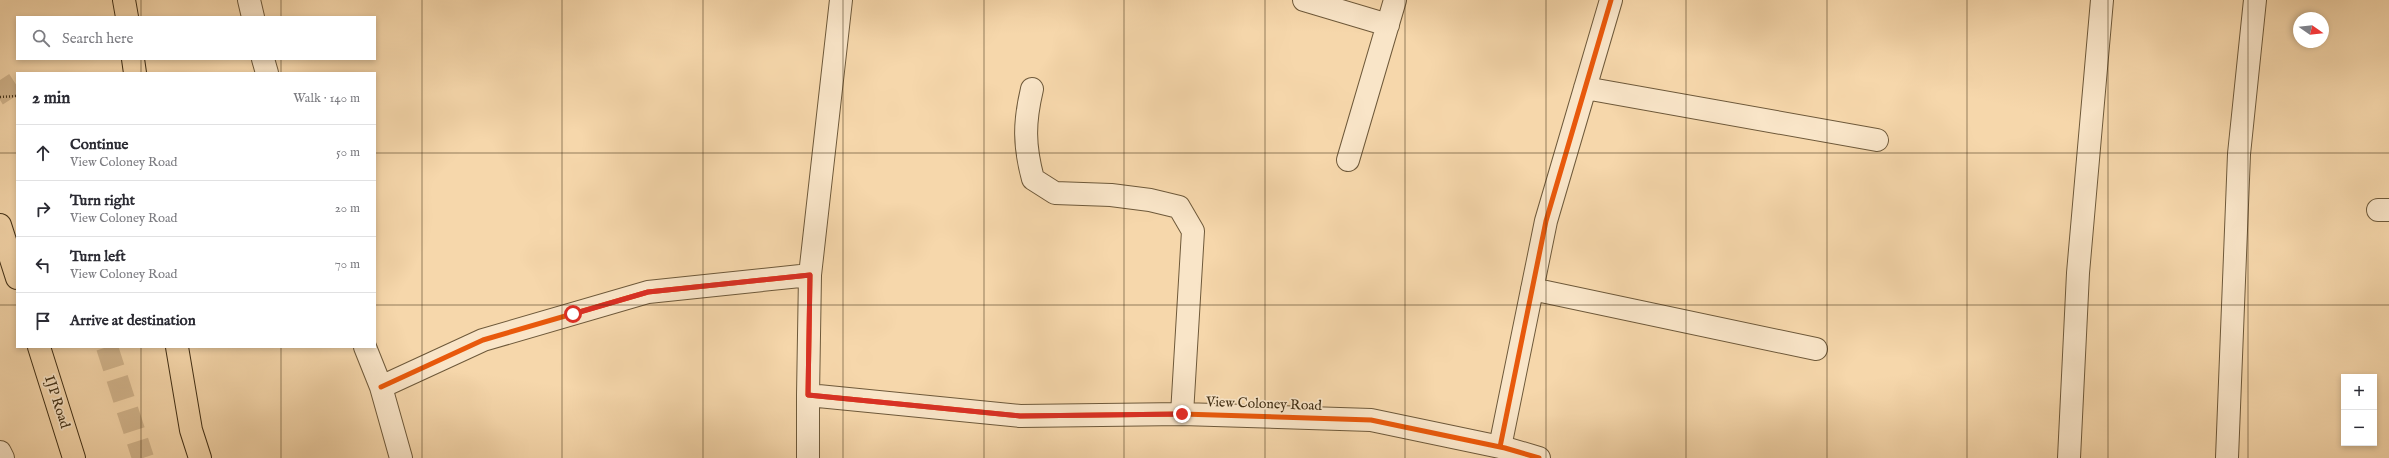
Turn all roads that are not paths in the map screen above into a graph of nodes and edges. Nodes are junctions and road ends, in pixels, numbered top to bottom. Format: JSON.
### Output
{"nodes":[{"id":1,"x":124,"y":0,"type":"edge"},
{"id":2,"x":249,"y":0,"type":"edge"},
{"id":3,"x":841,"y":0,"type":"edge"},
{"id":4,"x":1304,"y":0,"type":"edge"},
{"id":5,"x":1395,"y":0,"type":"edge"},
{"id":6,"x":1611,"y":0,"type":"edge"},
{"id":7,"x":2102,"y":0,"type":"edge"},
{"id":8,"x":2255,"y":0,"type":"edge"},
{"id":9,"x":127,"y":16,"type":"edge"},
{"id":10,"x":253,"y":16,"type":"edge"},
{"id":11,"x":1388,"y":25,"type":"junction"},
{"id":12,"x":133,"y":60,"type":"edge"},
{"id":13,"x":263,"y":60,"type":"edge"},
{"id":14,"x":135,"y":72,"type":"edge"},
{"id":15,"x":267,"y":72,"type":"edge"},
{"id":16,"x":1585,"y":88,"type":"junction"},
{"id":17,"x":1032,"y":89,"type":"dead end"},
{"id":18,"x":1877,"y":140,"type":"dead end"},
{"id":19,"x":1348,"y":160,"type":"dead end"},
{"id":20,"x":2,"y":233,"type":"edge"},
{"id":21,"x":16,"y":275,"type":"edge"},
{"id":22,"x":810,"y":275,"type":"junction"},
{"id":23,"x":1532,"y":289,"type":"junction"},
{"id":24,"x":39,"y":348,"type":"edge"},
{"id":25,"x":177,"y":348,"type":"edge"},
{"id":26,"x":365,"y":348,"type":"edge"},
{"id":27,"x":1816,"y":348,"type":"dead end"},
{"id":28,"x":381,"y":387,"type":"junction"},
{"id":29,"x":808,"y":395,"type":"junction"},
{"id":30,"x":1182,"y":414,"type":"junction"},
{"id":31,"x":1500,"y":447,"type":"junction"},
{"id":32,"x":0,"y":452,"type":"edge"},
{"id":33,"x":3,"y":458,"type":"edge"},
{"id":34,"x":74,"y":458,"type":"edge"},
{"id":35,"x":200,"y":458,"type":"edge"},
{"id":36,"x":401,"y":458,"type":"edge"},
{"id":37,"x":808,"y":458,"type":"edge"},
{"id":38,"x":1539,"y":458,"type":"edge"},
{"id":39,"x":2069,"y":458,"type":"edge"},
{"id":40,"x":2227,"y":458,"type":"edge"}],
"edges":[{"from":1,"to":9,"type":"highway"},
{"from":2,"to":10,"type":"street"},
{"from":3,"to":22,"type":"street"},
{"from":4,"to":11,"type":"street"},
{"from":5,"to":11,"type":"street"},
{"from":6,"to":16,"type":"street"},
{"from":7,"to":39,"type":"street"},
{"from":8,"to":40,"type":"street"},
{"from":11,"to":19,"type":"street"},
{"from":12,"to":14,"type":"highway"},
{"from":13,"to":15,"type":"street"},
{"from":16,"to":18,"type":"street"},
{"from":16,"to":23,"type":"street"},
{"from":17,"to":30,"type":"street"},
{"from":20,"to":21,"type":"highway"},
{"from":22,"to":28,"type":"street"},
{"from":22,"to":29,"type":"street"},
{"from":23,"to":27,"type":"street"},
{"from":23,"to":31,"type":"street"},
{"from":24,"to":34,"type":"highway","name":"IJP Road"},
{"from":25,"to":35,"type":"highway"},
{"from":26,"to":28,"type":"street"},
{"from":28,"to":36,"type":"street"},
{"from":29,"to":30,"type":"street","name":"View Coloney Road"},
{"from":29,"to":37,"type":"street"},
{"from":30,"to":31,"type":"street","name":"View Coloney Road"},
{"from":31,"to":38,"type":"street","name":"View Coloney Road"},
{"from":32,"to":33,"type":"street"}]}
